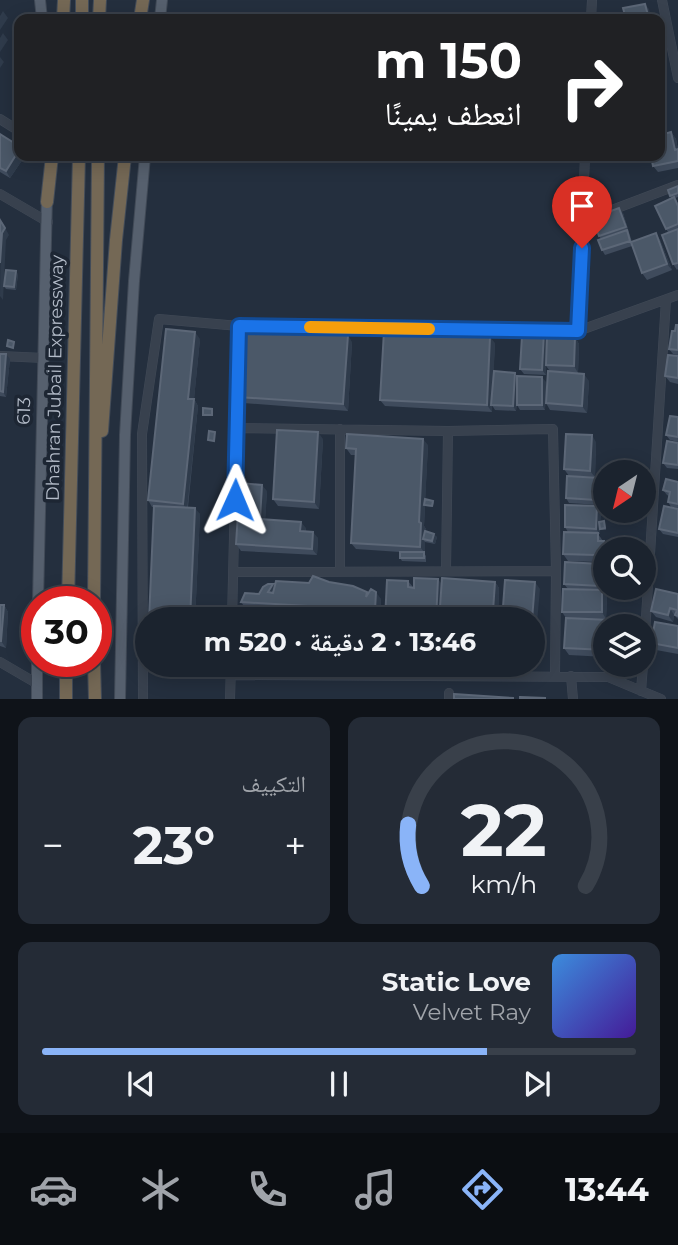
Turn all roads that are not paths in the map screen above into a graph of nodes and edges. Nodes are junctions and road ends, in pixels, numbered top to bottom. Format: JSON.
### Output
{"nodes":[{"id":1,"x":665,"y":15,"type":"edge"},
{"id":2,"x":678,"y":78,"type":"edge"},
{"id":3,"x":46,"y":161,"type":"edge"},
{"id":4,"x":51,"y":161,"type":"edge"},
{"id":5,"x":79,"y":161,"type":"edge"},
{"id":6,"x":97,"y":161,"type":"edge"},
{"id":7,"x":124,"y":161,"type":"edge"},
{"id":8,"x":145,"y":161,"type":"edge"},
{"id":9,"x":585,"y":161,"type":"edge"},
{"id":10,"x":678,"y":185,"type":"edge"},
{"id":11,"x":0,"y":194,"type":"edge"},
{"id":12,"x":47,"y":202,"type":"junction"},
{"id":13,"x":583,"y":221,"type":"junction"},
{"id":14,"x":48,"y":222,"type":"junction"},
{"id":15,"x":678,"y":295,"type":"edge"},
{"id":16,"x":666,"y":300,"type":"junction"},
{"id":17,"x":239,"y":326,"type":"junction"},
{"id":18,"x":578,"y":331,"type":"junction"},
{"id":19,"x":0,"y":356,"type":"edge"},
{"id":20,"x":44,"y":358,"type":"junction"},
{"id":21,"x":237,"y":428,"type":"junction"},
{"id":22,"x":340,"y":429,"type":"junction"},
{"id":23,"x":448,"y":431,"type":"junction"},
{"id":24,"x":93,"y":533,"type":"junction"},
{"id":25,"x":340,"y":571,"type":"junction"},
{"id":26,"x":446,"y":571,"type":"junction"},
{"id":27,"x":556,"y":571,"type":"junction"},
{"id":28,"x":233,"y":572,"type":"junction"},
{"id":29,"x":38,"y":586,"type":"edge"},
{"id":30,"x":68,"y":586,"type":"edge"},
{"id":31,"x":94,"y":586,"type":"edge"},
{"id":32,"x":232,"y":607,"type":"edge"},
{"id":33,"x":646,"y":614,"type":"edge"},
{"id":34,"x":0,"y":662,"type":"edge"},
{"id":35,"x":545,"y":676,"type":"edge"},
{"id":36,"x":555,"y":676,"type":"junction"},
{"id":37,"x":36,"y":677,"type":"edge"},
{"id":38,"x":66,"y":677,"type":"edge"},
{"id":39,"x":94,"y":677,"type":"edge"},
{"id":40,"x":231,"y":677,"type":"edge"},
{"id":41,"x":571,"y":677,"type":"junction"},
{"id":42,"x":642,"y":677,"type":"edge"},
{"id":43,"x":36,"y":683,"type":"junction"},
{"id":44,"x":641,"y":691,"type":"junction"},
{"id":45,"x":37,"y":699,"type":"edge"},
{"id":46,"x":66,"y":699,"type":"edge"},
{"id":47,"x":95,"y":699,"type":"edge"},
{"id":48,"x":120,"y":699,"type":"edge"},
{"id":49,"x":143,"y":699,"type":"edge"},
{"id":50,"x":230,"y":699,"type":"edge"},
{"id":51,"x":573,"y":699,"type":"edge"},
{"id":52,"x":661,"y":699,"type":"edge"}],
"edges":[{"from":1,"to":2,"type":"street"},
{"from":3,"to":12,"type":"main road","name":"613"},
{"from":4,"to":12,"type":"highway"},
{"from":5,"to":30,"type":"highway","name":"Dhahran Jubail Expressway"},
{"from":6,"to":24,"type":"highway"},
{"from":7,"to":24,"type":"highway"},
{"from":8,"to":48,"type":"main road"},
{"from":9,"to":13,"type":"street"},
{"from":10,"to":13,"type":"street"},
{"from":11,"to":14,"type":"street"},
{"from":12,"to":14,"type":"main road","name":"613"},
{"from":13,"to":18,"type":"street"},
{"from":14,"to":20,"type":"main road","name":"613"},
{"from":15,"to":16,"type":"street"},
{"from":16,"to":18,"type":"street"},
{"from":16,"to":33,"type":"street"},
{"from":17,"to":18,"type":"street"},
{"from":17,"to":21,"type":"street"},
{"from":17,"to":49,"type":"street"},
{"from":19,"to":20,"type":"street"},
{"from":20,"to":29,"type":"main road","name":"613"},
{"from":21,"to":22,"type":"street"},
{"from":21,"to":28,"type":"street"},
{"from":22,"to":23,"type":"street"},
{"from":22,"to":25,"type":"street"},
{"from":23,"to":26,"type":"street"},
{"from":23,"to":27,"type":"street"},
{"from":24,"to":31,"type":"highway"},
{"from":25,"to":26,"type":"street"},
{"from":25,"to":28,"type":"street"},
{"from":26,"to":27,"type":"street"},
{"from":27,"to":36,"type":"street"},
{"from":28,"to":32,"type":"street"},
{"from":34,"to":43,"type":"street"},
{"from":35,"to":36,"type":"street"},
{"from":36,"to":41,"type":"street"},
{"from":37,"to":43,"type":"main road"},
{"from":38,"to":46,"type":"highway"},
{"from":39,"to":47,"type":"highway"},
{"from":40,"to":50,"type":"street"},
{"from":41,"to":44,"type":"street"},
{"from":41,"to":51,"type":"street"},
{"from":42,"to":44,"type":"street"},
{"from":43,"to":45,"type":"main road"},
{"from":44,"to":52,"type":"street"}]}
